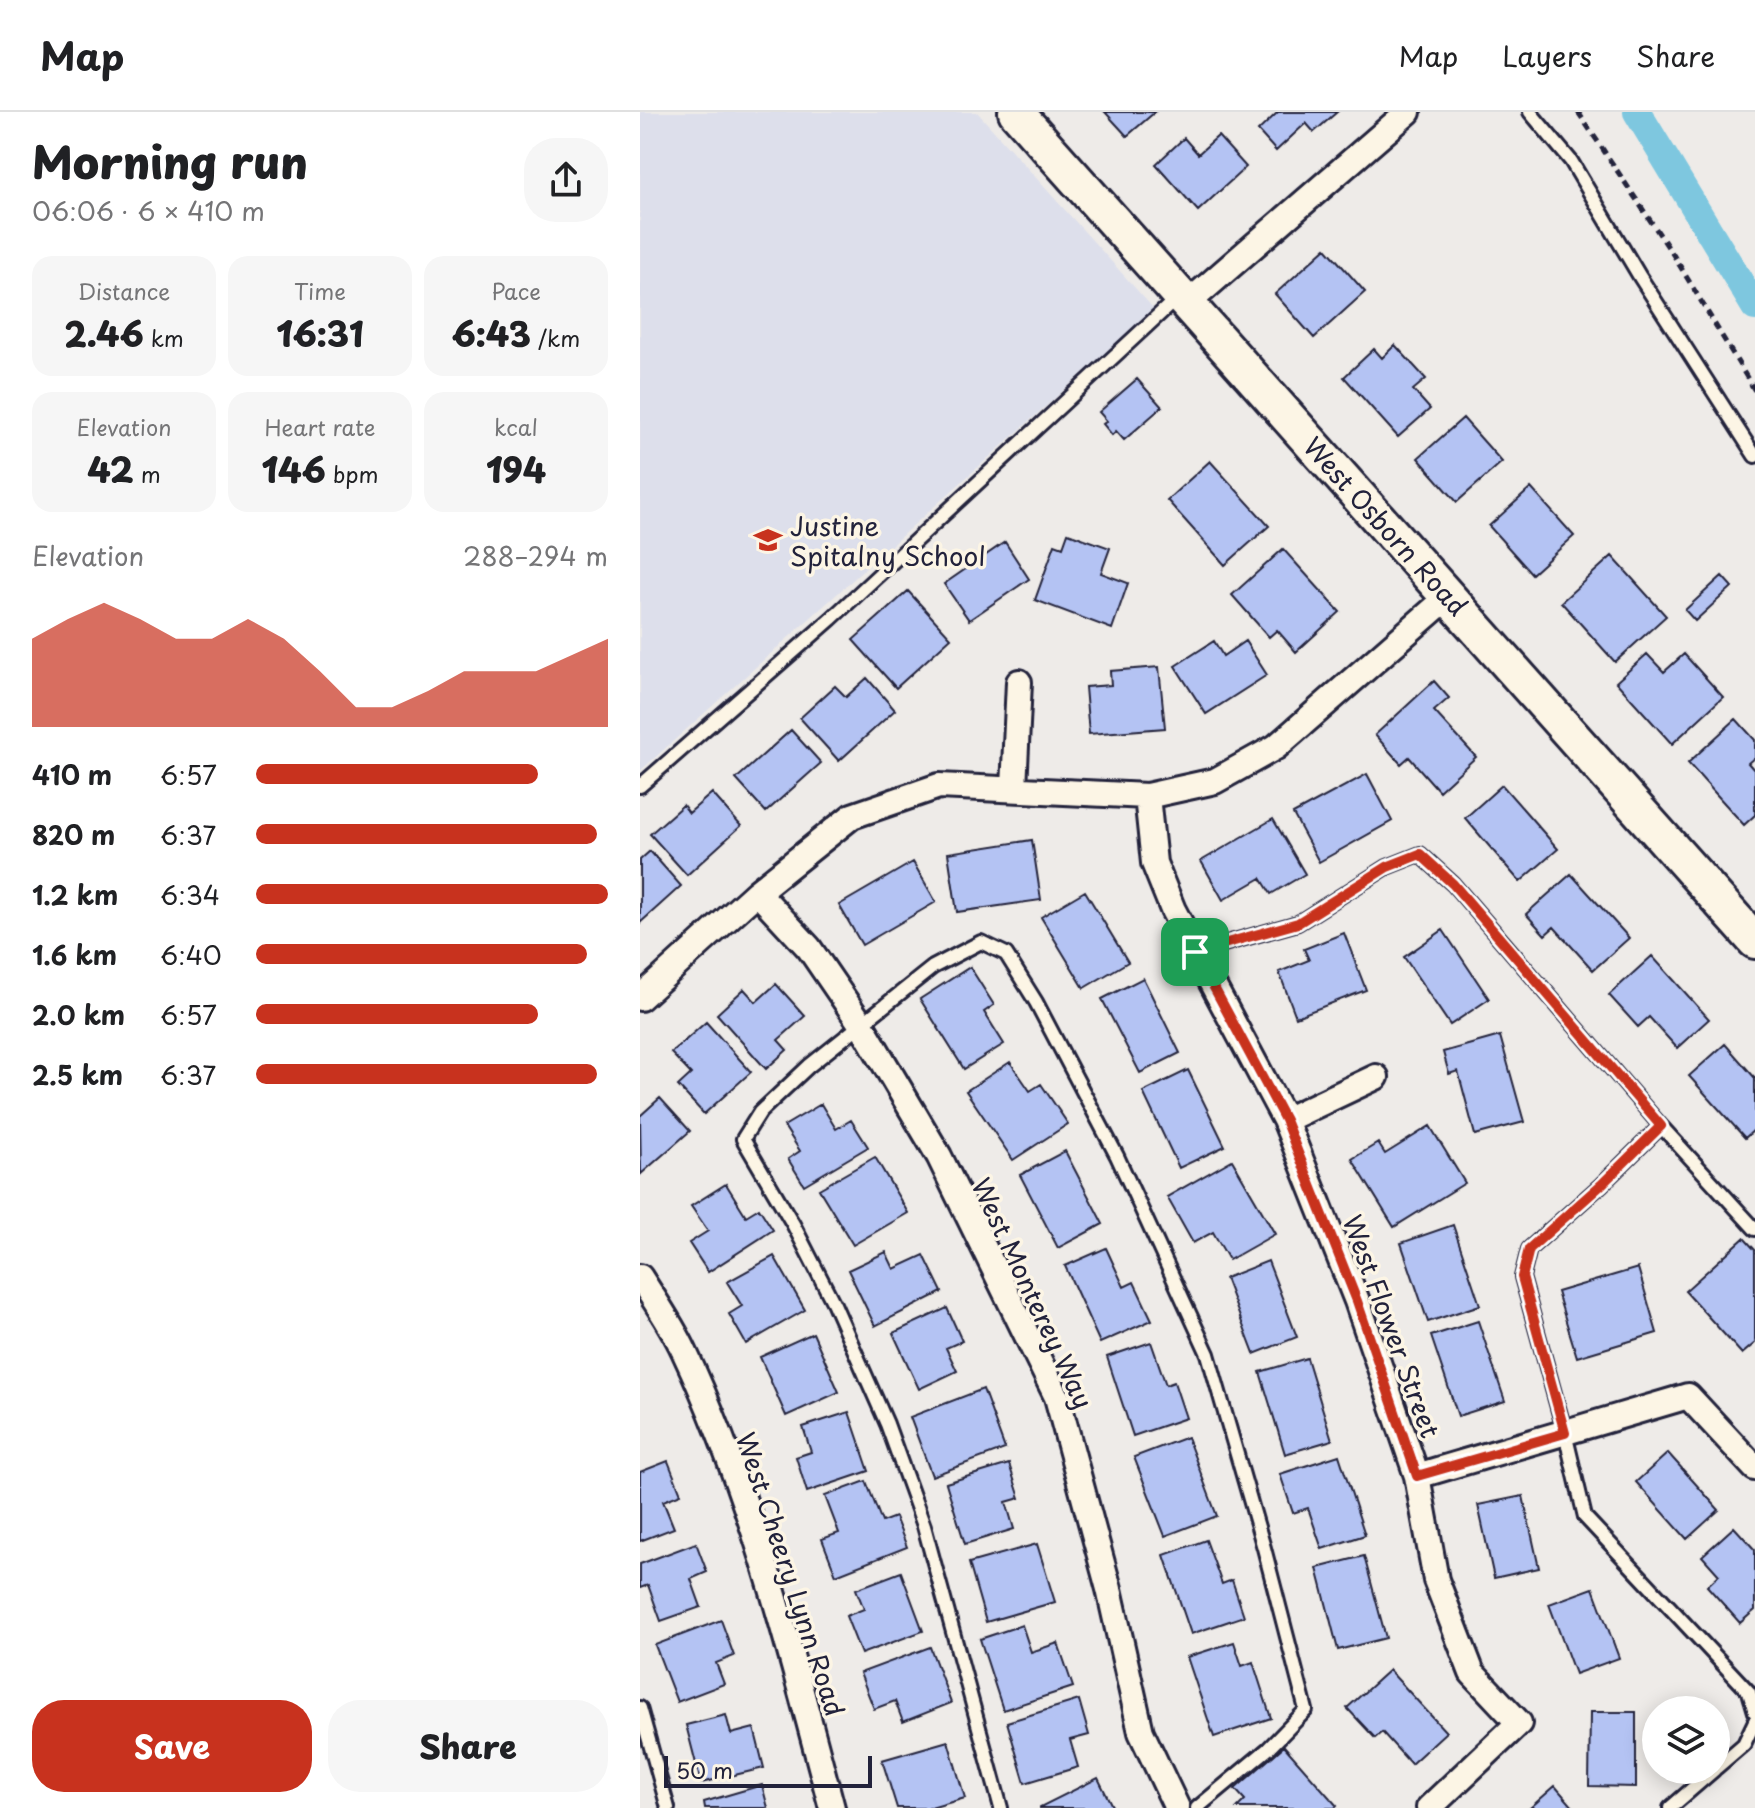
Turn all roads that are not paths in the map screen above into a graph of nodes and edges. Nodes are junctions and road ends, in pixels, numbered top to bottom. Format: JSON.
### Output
{"nodes":[{"id":1,"x":1016,"y":112,"type":"edge"},
{"id":2,"x":1408,"y":112,"type":"edge"},
{"id":3,"x":1530,"y":112,"type":"edge"},
{"id":4,"x":1184,"y":299,"type":"junction"},
{"id":5,"x":1755,"y":456,"type":"edge"},
{"id":6,"x":1449,"y":596,"type":"junction"},
{"id":7,"x":1019,"y":682,"type":"dead end"},
{"id":8,"x":640,"y":786,"type":"edge"},
{"id":9,"x":1014,"y":788,"type":"junction"},
{"id":10,"x":1147,"y":796,"type":"junction"},
{"id":11,"x":757,"y":892,"type":"junction"},
{"id":12,"x":1755,"y":941,"type":"edge"},
{"id":13,"x":1195,"y":952,"type":"junction"},
{"id":14,"x":640,"y":998,"type":"edge"},
{"id":15,"x":861,"y":1024,"type":"junction"},
{"id":16,"x":1376,"y":1077,"type":"dead end"},
{"id":17,"x":1285,"y":1120,"type":"junction"},
{"id":18,"x":1661,"y":1126,"type":"junction"},
{"id":19,"x":1755,"y":1229,"type":"edge"},
{"id":20,"x":640,"y":1277,"type":"edge"},
{"id":21,"x":1565,"y":1433,"type":"junction"},
{"id":22,"x":1755,"y":1468,"type":"edge"},
{"id":23,"x":1417,"y":1476,"type":"junction"},
{"id":24,"x":640,"y":1708,"type":"edge"},
{"id":25,"x":1755,"y":1712,"type":"edge"},
{"id":26,"x":1755,"y":1721,"type":"edge"},
{"id":27,"x":1730,"y":1756,"type":"edge"},
{"id":28,"x":1698,"y":1784,"type":"edge"},
{"id":29,"x":668,"y":1808,"type":"edge"},
{"id":30,"x":832,"y":1808,"type":"edge"},
{"id":31,"x":1001,"y":1808,"type":"edge"},
{"id":32,"x":1177,"y":1808,"type":"edge"},
{"id":33,"x":1197,"y":1808,"type":"edge"},
{"id":34,"x":1429,"y":1808,"type":"edge"},
{"id":35,"x":1670,"y":1808,"type":"edge"}],
"edges":[{"from":1,"to":4,"type":"street","name":"West Osborn Road"},
{"from":2,"to":4,"type":"street"},
{"from":3,"to":5,"type":"lane"},
{"from":4,"to":6,"type":"street","name":"West Osborn Road"},
{"from":4,"to":8,"type":"lane"},
{"from":6,"to":10,"type":"street"},
{"from":6,"to":12,"type":"street","name":"West Osborn Road"},
{"from":7,"to":9,"type":"street"},
{"from":9,"to":10,"type":"street"},
{"from":9,"to":11,"type":"street"},
{"from":10,"to":13,"type":"street","name":"West Flower Street"},
{"from":11,"to":14,"type":"street"},
{"from":11,"to":15,"type":"street","name":"West Monterey Way"},
{"from":13,"to":17,"type":"street","name":"West Flower Street"},
{"from":13,"to":18,"type":"lane"},
{"from":15,"to":31,"type":"lane"},
{"from":15,"to":32,"type":"street","name":"West Monterey Way"},
{"from":15,"to":33,"type":"lane"},
{"from":16,"to":17,"type":"street"},
{"from":17,"to":23,"type":"street","name":"West Flower Street"},
{"from":18,"to":19,"type":"lane"},
{"from":18,"to":21,"type":"lane"},
{"from":20,"to":30,"type":"street","name":"West Cheery Lynn Road"},
{"from":21,"to":22,"type":"street"},
{"from":21,"to":23,"type":"street"},
{"from":21,"to":25,"type":"lane"},
{"from":23,"to":34,"type":"street","name":"West Flower Street"},
{"from":24,"to":29,"type":"lane"},
{"from":26,"to":27,"type":"lane"},
{"from":28,"to":35,"type":"lane"}]}
